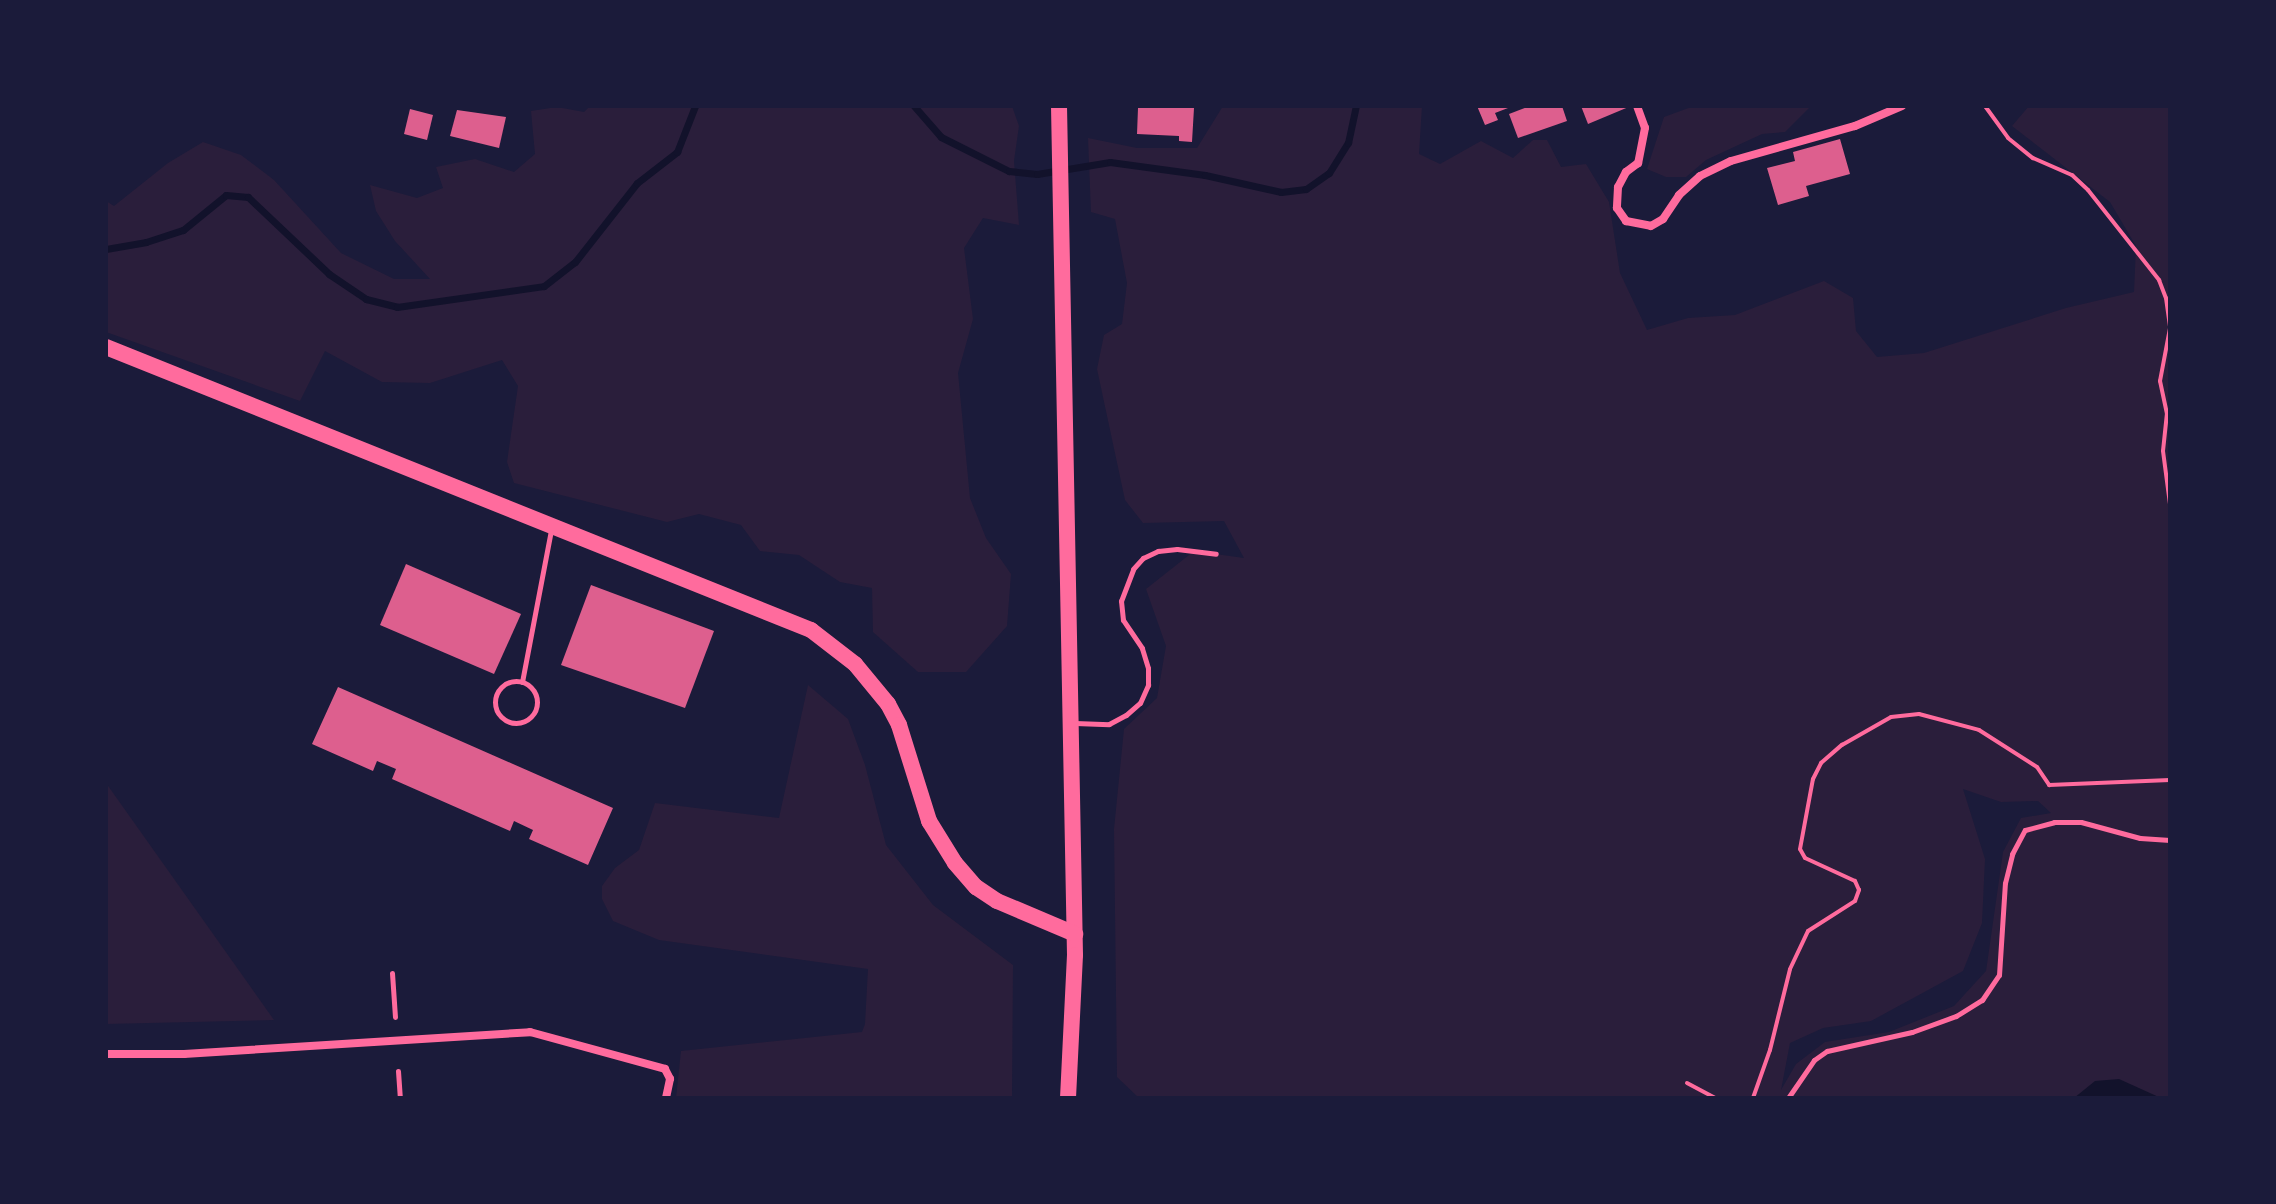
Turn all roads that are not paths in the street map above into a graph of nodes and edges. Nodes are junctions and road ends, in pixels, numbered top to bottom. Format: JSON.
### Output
{"nodes":[{"id":1,"x":1059,"y":106,"type":"edge"},
{"id":2,"x":1637,"y":106,"type":"edge"},
{"id":3,"x":1902,"y":106,"type":"edge"},
{"id":4,"x":106,"y":347,"type":"edge"},
{"id":5,"x":552,"y":525,"type":"junction"},
{"id":6,"x":1216,"y":554,"type":"dead end"},
{"id":7,"x":522,"y":682,"type":"junction"},
{"id":8,"x":1072,"y":723,"type":"junction"},
{"id":9,"x":2170,"y":840,"type":"edge"},
{"id":10,"x":1075,"y":934,"type":"junction"},
{"id":11,"x":392,"y":973,"type":"dead end"},
{"id":12,"x":395,"y":1017,"type":"dead end"},
{"id":13,"x":106,"y":1054,"type":"edge"},
{"id":14,"x":398,"y":1071,"type":"dead end"},
{"id":15,"x":400,"y":1098,"type":"edge"},
{"id":16,"x":666,"y":1098,"type":"edge"},
{"id":17,"x":1068,"y":1098,"type":"edge"},
{"id":18,"x":1788,"y":1098,"type":"edge"}],
"edges":[{"from":1,"to":8,"type":"main road"},
{"from":2,"to":3,"type":"street"},
{"from":4,"to":5,"type":"main road"},
{"from":5,"to":7,"type":"lane"},
{"from":5,"to":10,"type":"main road"},
{"from":6,"to":8,"type":"lane"},
{"from":7,"to":7,"type":"lane"},
{"from":8,"to":10,"type":"main road"},
{"from":9,"to":18,"type":"lane"},
{"from":10,"to":17,"type":"main road"},
{"from":11,"to":12,"type":"lane"},
{"from":13,"to":16,"type":"street"},
{"from":14,"to":15,"type":"lane"}]}
